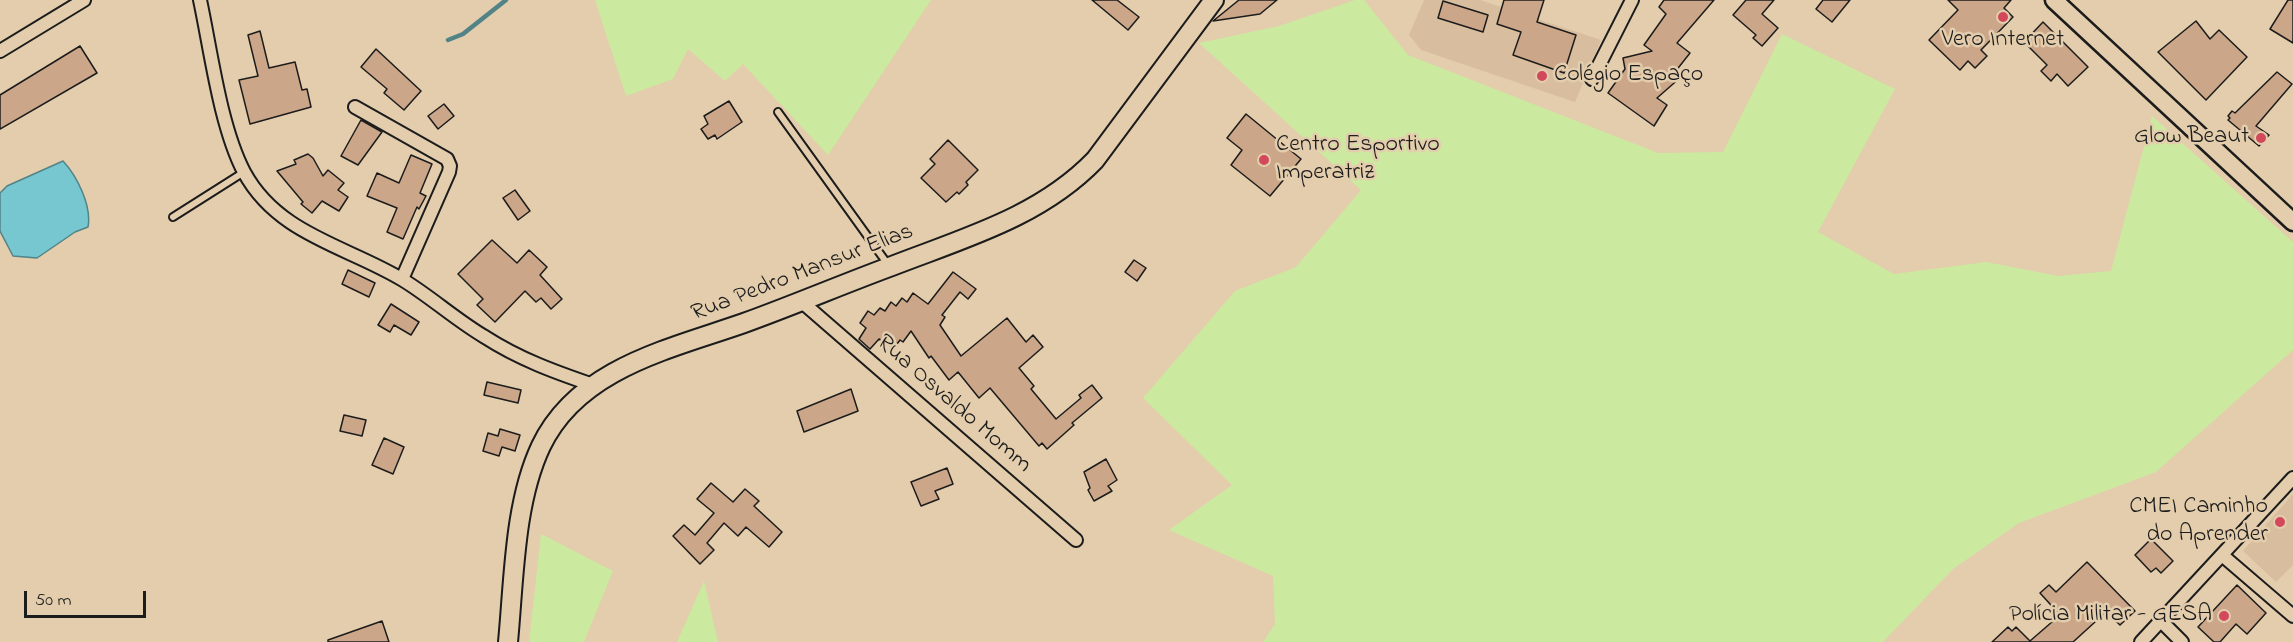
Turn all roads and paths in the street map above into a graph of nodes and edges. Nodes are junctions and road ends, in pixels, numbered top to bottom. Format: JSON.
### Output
{"nodes":[{"id":1,"x":84,"y":0,"type":"edge"},
{"id":2,"x":200,"y":0,"type":"edge"},
{"id":3,"x":1214,"y":0,"type":"edge"},
{"id":4,"x":1632,"y":0,"type":"edge"},
{"id":5,"x":2054,"y":0,"type":"edge"},
{"id":6,"x":0,"y":51,"type":"edge"},
{"id":7,"x":1592,"y":79,"type":"dead end"},
{"id":8,"x":355,"y":108,"type":"dead end"},
{"id":9,"x":778,"y":112,"type":"dead end"},
{"id":10,"x":244,"y":171,"type":"junction"},
{"id":11,"x":173,"y":217,"type":"dead end"},
{"id":12,"x":2293,"y":222,"type":"edge"},
{"id":13,"x":890,"y":266,"type":"junction"},
{"id":14,"x":402,"y":279,"type":"junction"},
{"id":15,"x":802,"y":302,"type":"junction"},
{"id":16,"x":593,"y":385,"type":"junction"},
{"id":17,"x":2293,"y":478,"type":"edge"},
{"id":18,"x":1076,"y":540,"type":"dead end"},
{"id":19,"x":2222,"y":555,"type":"junction"},
{"id":20,"x":2293,"y":616,"type":"edge"},
{"id":21,"x":2161,"y":621,"type":"junction"},
{"id":22,"x":508,"y":642,"type":"edge"},
{"id":23,"x":2141,"y":642,"type":"edge"},
{"id":24,"x":2182,"y":642,"type":"edge"}],
"edges":[{"from":1,"to":6,"type":"street"},
{"from":2,"to":10,"type":"street"},
{"from":3,"to":13,"type":"main road","name":"Rua Pedro Mansur Elias"},
{"from":4,"to":7,"type":"street"},
{"from":5,"to":12,"type":"street"},
{"from":8,"to":14,"type":"street"},
{"from":9,"to":13,"type":"lane"},
{"from":10,"to":11,"type":"lane"},
{"from":10,"to":14,"type":"street"},
{"from":13,"to":15,"type":"main road","name":"Rua Pedro Mansur Elias"},
{"from":14,"to":16,"type":"street"},
{"from":15,"to":16,"type":"main road","name":"Rua Pedro Mansur Elias"},
{"from":15,"to":18,"type":"street","name":"Rua Osvaldo Momm"},
{"from":16,"to":22,"type":"main road","name":"Rua Pedro Mansur Elias"},
{"from":17,"to":19,"type":"street"},
{"from":19,"to":20,"type":"street"},
{"from":19,"to":21,"type":"street"},
{"from":21,"to":23,"type":"street"},
{"from":21,"to":24,"type":"street"}]}
